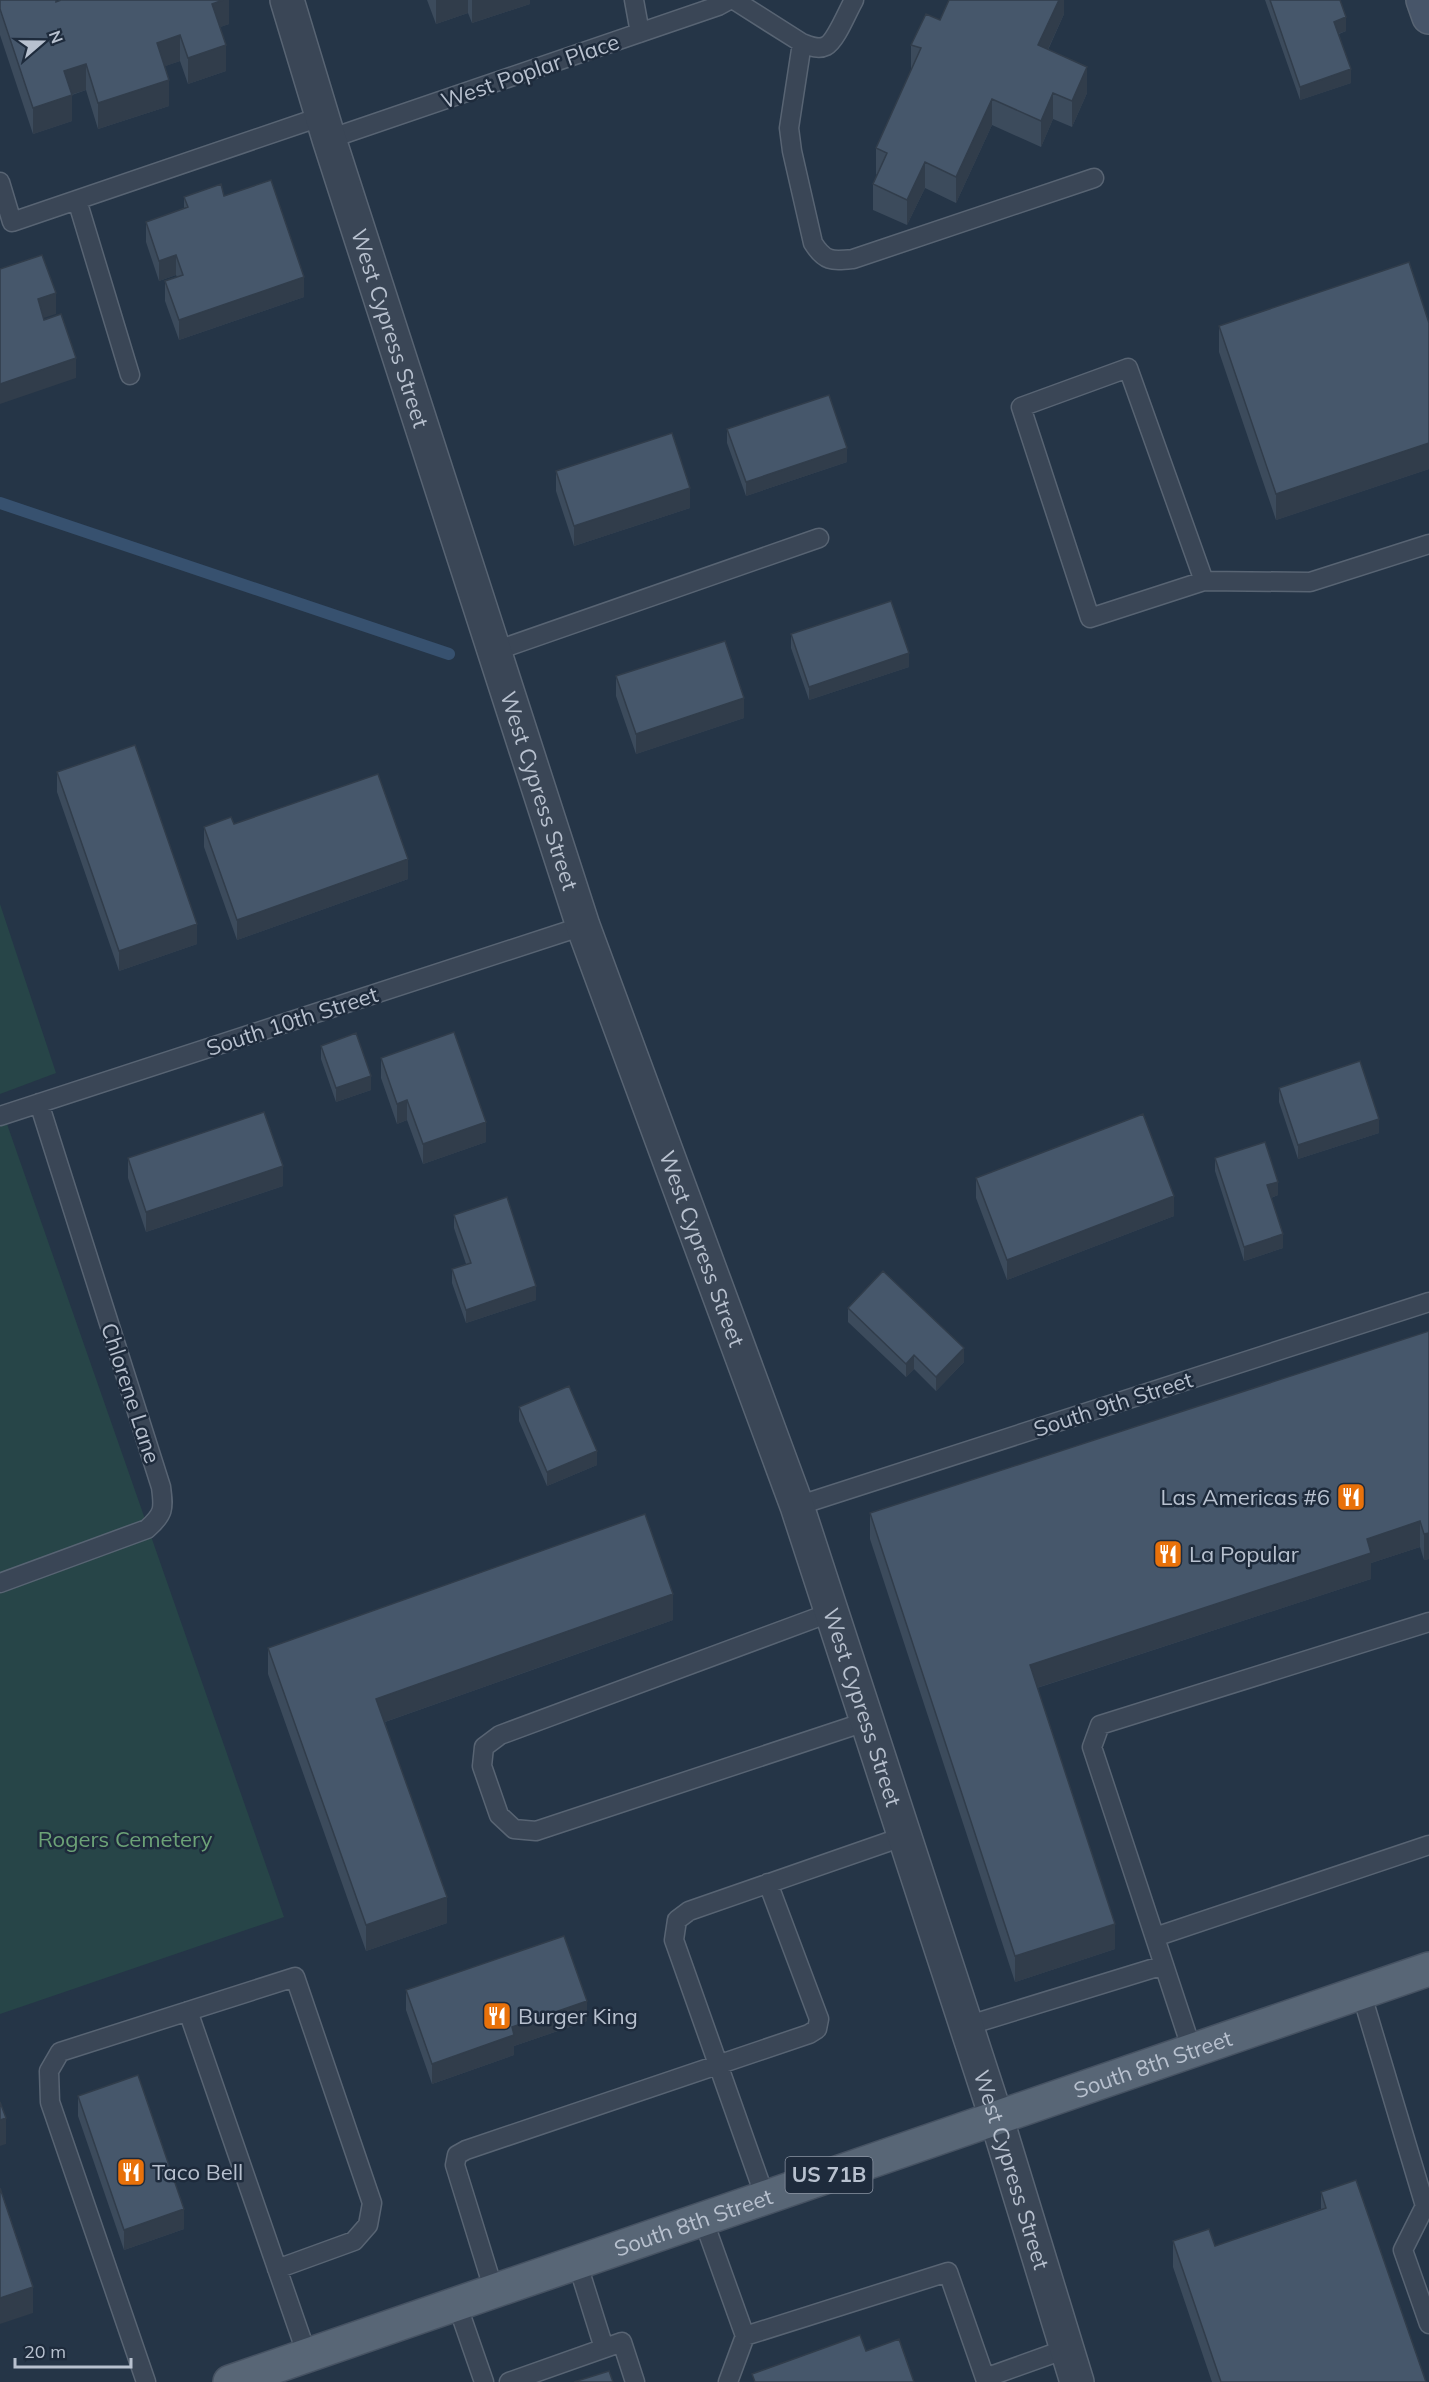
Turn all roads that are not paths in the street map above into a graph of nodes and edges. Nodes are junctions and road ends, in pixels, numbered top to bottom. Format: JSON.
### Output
{"nodes":[{"id":1,"x":287,"y":0,"type":"edge"},
{"id":2,"x":634,"y":0,"type":"edge"},
{"id":3,"x":729,"y":0,"type":"edge"},
{"id":4,"x":734,"y":0,"type":"edge"},
{"id":5,"x":854,"y":0,"type":"edge"},
{"id":6,"x":1424,"y":0,"type":"edge"},
{"id":7,"x":1429,"y":17,"type":"edge"},
{"id":8,"x":640,"y":33,"type":"junction"},
{"id":9,"x":802,"y":44,"type":"junction"},
{"id":10,"x":326,"y":128,"type":"junction"},
{"id":11,"x":1094,"y":178,"type":"dead end"},
{"id":12,"x":0,"y":182,"type":"edge"},
{"id":13,"x":77,"y":200,"type":"junction"},
{"id":14,"x":130,"y":375,"type":"dead end"},
{"id":15,"x":819,"y":538,"type":"dead end"},
{"id":16,"x":1429,"y":544,"type":"edge"},
{"id":17,"x":1204,"y":581,"type":"junction"},
{"id":18,"x":495,"y":651,"type":"junction"},
{"id":19,"x":583,"y":926,"type":"junction"},
{"id":20,"x":39,"y":1103,"type":"junction"},
{"id":21,"x":0,"y":1116,"type":"edge"},
{"id":22,"x":1429,"y":1302,"type":"edge"},
{"id":23,"x":797,"y":1506,"type":"junction"},
{"id":24,"x":0,"y":1583,"type":"edge"},
{"id":25,"x":832,"y":1612,"type":"junction"},
{"id":26,"x":1429,"y":1622,"type":"edge"},
{"id":27,"x":868,"y":1721,"type":"junction"},
{"id":28,"x":905,"y":1836,"type":"junction"},
{"id":29,"x":1429,"y":1845,"type":"edge"},
{"id":30,"x":768,"y":1883,"type":"junction"},
{"id":31,"x":1155,"y":1937,"type":"junction"},
{"id":32,"x":1164,"y":1965,"type":"junction"},
{"id":33,"x":1429,"y":1969,"type":"edge"},
{"id":34,"x":1361,"y":1992,"type":"junction"},
{"id":35,"x":188,"y":2011,"type":"junction"},
{"id":36,"x":966,"y":2026,"type":"junction"},
{"id":37,"x":1192,"y":2050,"type":"junction"},
{"id":38,"x":718,"y":2065,"type":"junction"},
{"id":39,"x":996,"y":2117,"type":"junction"},
{"id":40,"x":765,"y":2197,"type":"junction"},
{"id":41,"x":703,"y":2219,"type":"junction"},
{"id":42,"x":577,"y":2262,"type":"junction"},
{"id":43,"x":277,"y":2269,"type":"junction"},
{"id":44,"x":494,"y":2291,"type":"junction"},
{"id":45,"x":457,"y":2304,"type":"junction"},
{"id":46,"x":1429,"y":2324,"type":"edge"},
{"id":47,"x":745,"y":2336,"type":"junction"},
{"id":48,"x":604,"y":2348,"type":"junction"},
{"id":49,"x":1066,"y":2349,"type":"junction"},
{"id":50,"x":307,"y":2355,"type":"junction"},
{"id":51,"x":984,"y":2380,"type":"edge"},
{"id":52,"x":146,"y":2382,"type":"edge"},
{"id":53,"x":230,"y":2382,"type":"edge"},
{"id":54,"x":484,"y":2382,"type":"edge"},
{"id":55,"x":509,"y":2382,"type":"edge"},
{"id":56,"x":635,"y":2382,"type":"edge"},
{"id":57,"x":728,"y":2382,"type":"edge"},
{"id":58,"x":1077,"y":2382,"type":"edge"}],
"edges":[{"from":1,"to":10,"type":"street","name":"West Cypress Street"},
{"from":2,"to":8,"type":"lane"},
{"from":3,"to":8,"type":"lane","name":"West Poplar Place"},
{"from":4,"to":9,"type":"lane"},
{"from":5,"to":9,"type":"lane"},
{"from":6,"to":7,"type":"street"},
{"from":8,"to":10,"type":"lane","name":"West Poplar Place"},
{"from":9,"to":11,"type":"lane"},
{"from":10,"to":13,"type":"lane"},
{"from":10,"to":18,"type":"street","name":"West Cypress Street"},
{"from":12,"to":13,"type":"lane"},
{"from":13,"to":14,"type":"lane"},
{"from":15,"to":18,"type":"lane"},
{"from":16,"to":17,"type":"lane"},
{"from":17,"to":17,"type":"lane"},
{"from":18,"to":19,"type":"street","name":"West Cypress Street"},
{"from":19,"to":20,"type":"lane","name":"South 10th Street"},
{"from":19,"to":23,"type":"street","name":"West Cypress Street"},
{"from":20,"to":21,"type":"lane","name":"South 10th Street"},
{"from":20,"to":24,"type":"lane","name":"Chlorene Lane"},
{"from":22,"to":23,"type":"lane","name":"South 9th Street"},
{"from":23,"to":25,"type":"street","name":"West Cypress Street"},
{"from":25,"to":27,"type":"street","name":"West Cypress Street"},
{"from":25,"to":27,"type":"lane"},
{"from":26,"to":31,"type":"lane"},
{"from":27,"to":28,"type":"street","name":"West Cypress Street"},
{"from":28,"to":30,"type":"lane"},
{"from":28,"to":36,"type":"street","name":"West Cypress Street"},
{"from":29,"to":31,"type":"lane"},
{"from":30,"to":38,"type":"lane"},
{"from":30,"to":38,"type":"lane"},
{"from":31,"to":32,"type":"lane"},
{"from":32,"to":36,"type":"lane"},
{"from":32,"to":37,"type":"lane"},
{"from":33,"to":34,"type":"main road","name":"South 8th Street","number":"US 71B"},
{"from":34,"to":37,"type":"main road","name":"South 8th Street","number":"US 71B"},
{"from":34,"to":46,"type":"lane"},
{"from":35,"to":43,"type":"lane"},
{"from":35,"to":43,"type":"lane"},
{"from":35,"to":52,"type":"lane"},
{"from":36,"to":39,"type":"street","name":"West Cypress Street"},
{"from":37,"to":39,"type":"main road","name":"South 8th Street","number":"US 71B"},
{"from":38,"to":40,"type":"lane"},
{"from":38,"to":44,"type":"lane"},
{"from":39,"to":40,"type":"main road","name":"South 8th Street","number":"US 71B"},
{"from":39,"to":49,"type":"street","name":"West Cypress Street"},
{"from":40,"to":41,"type":"main road","name":"South 8th Street","number":"US 71B"},
{"from":41,"to":42,"type":"main road","name":"South 8th Street","number":"US 71B"},
{"from":41,"to":47,"type":"lane"},
{"from":42,"to":44,"type":"main road","name":"South 8th Street","number":"US 71B"},
{"from":42,"to":48,"type":"lane"},
{"from":43,"to":50,"type":"lane"},
{"from":44,"to":45,"type":"main road","name":"South 8th Street","number":"US 71B"},
{"from":45,"to":50,"type":"main road","name":"South 8th Street","number":"US 71B"},
{"from":45,"to":54,"type":"lane"},
{"from":47,"to":51,"type":"lane"},
{"from":47,"to":57,"type":"lane"},
{"from":48,"to":55,"type":"lane"},
{"from":48,"to":56,"type":"lane"},
{"from":49,"to":51,"type":"lane"},
{"from":49,"to":58,"type":"street","name":"West Cypress Street"},
{"from":50,"to":53,"type":"main road","name":"South 8th Street","number":"US 71B"}]}
